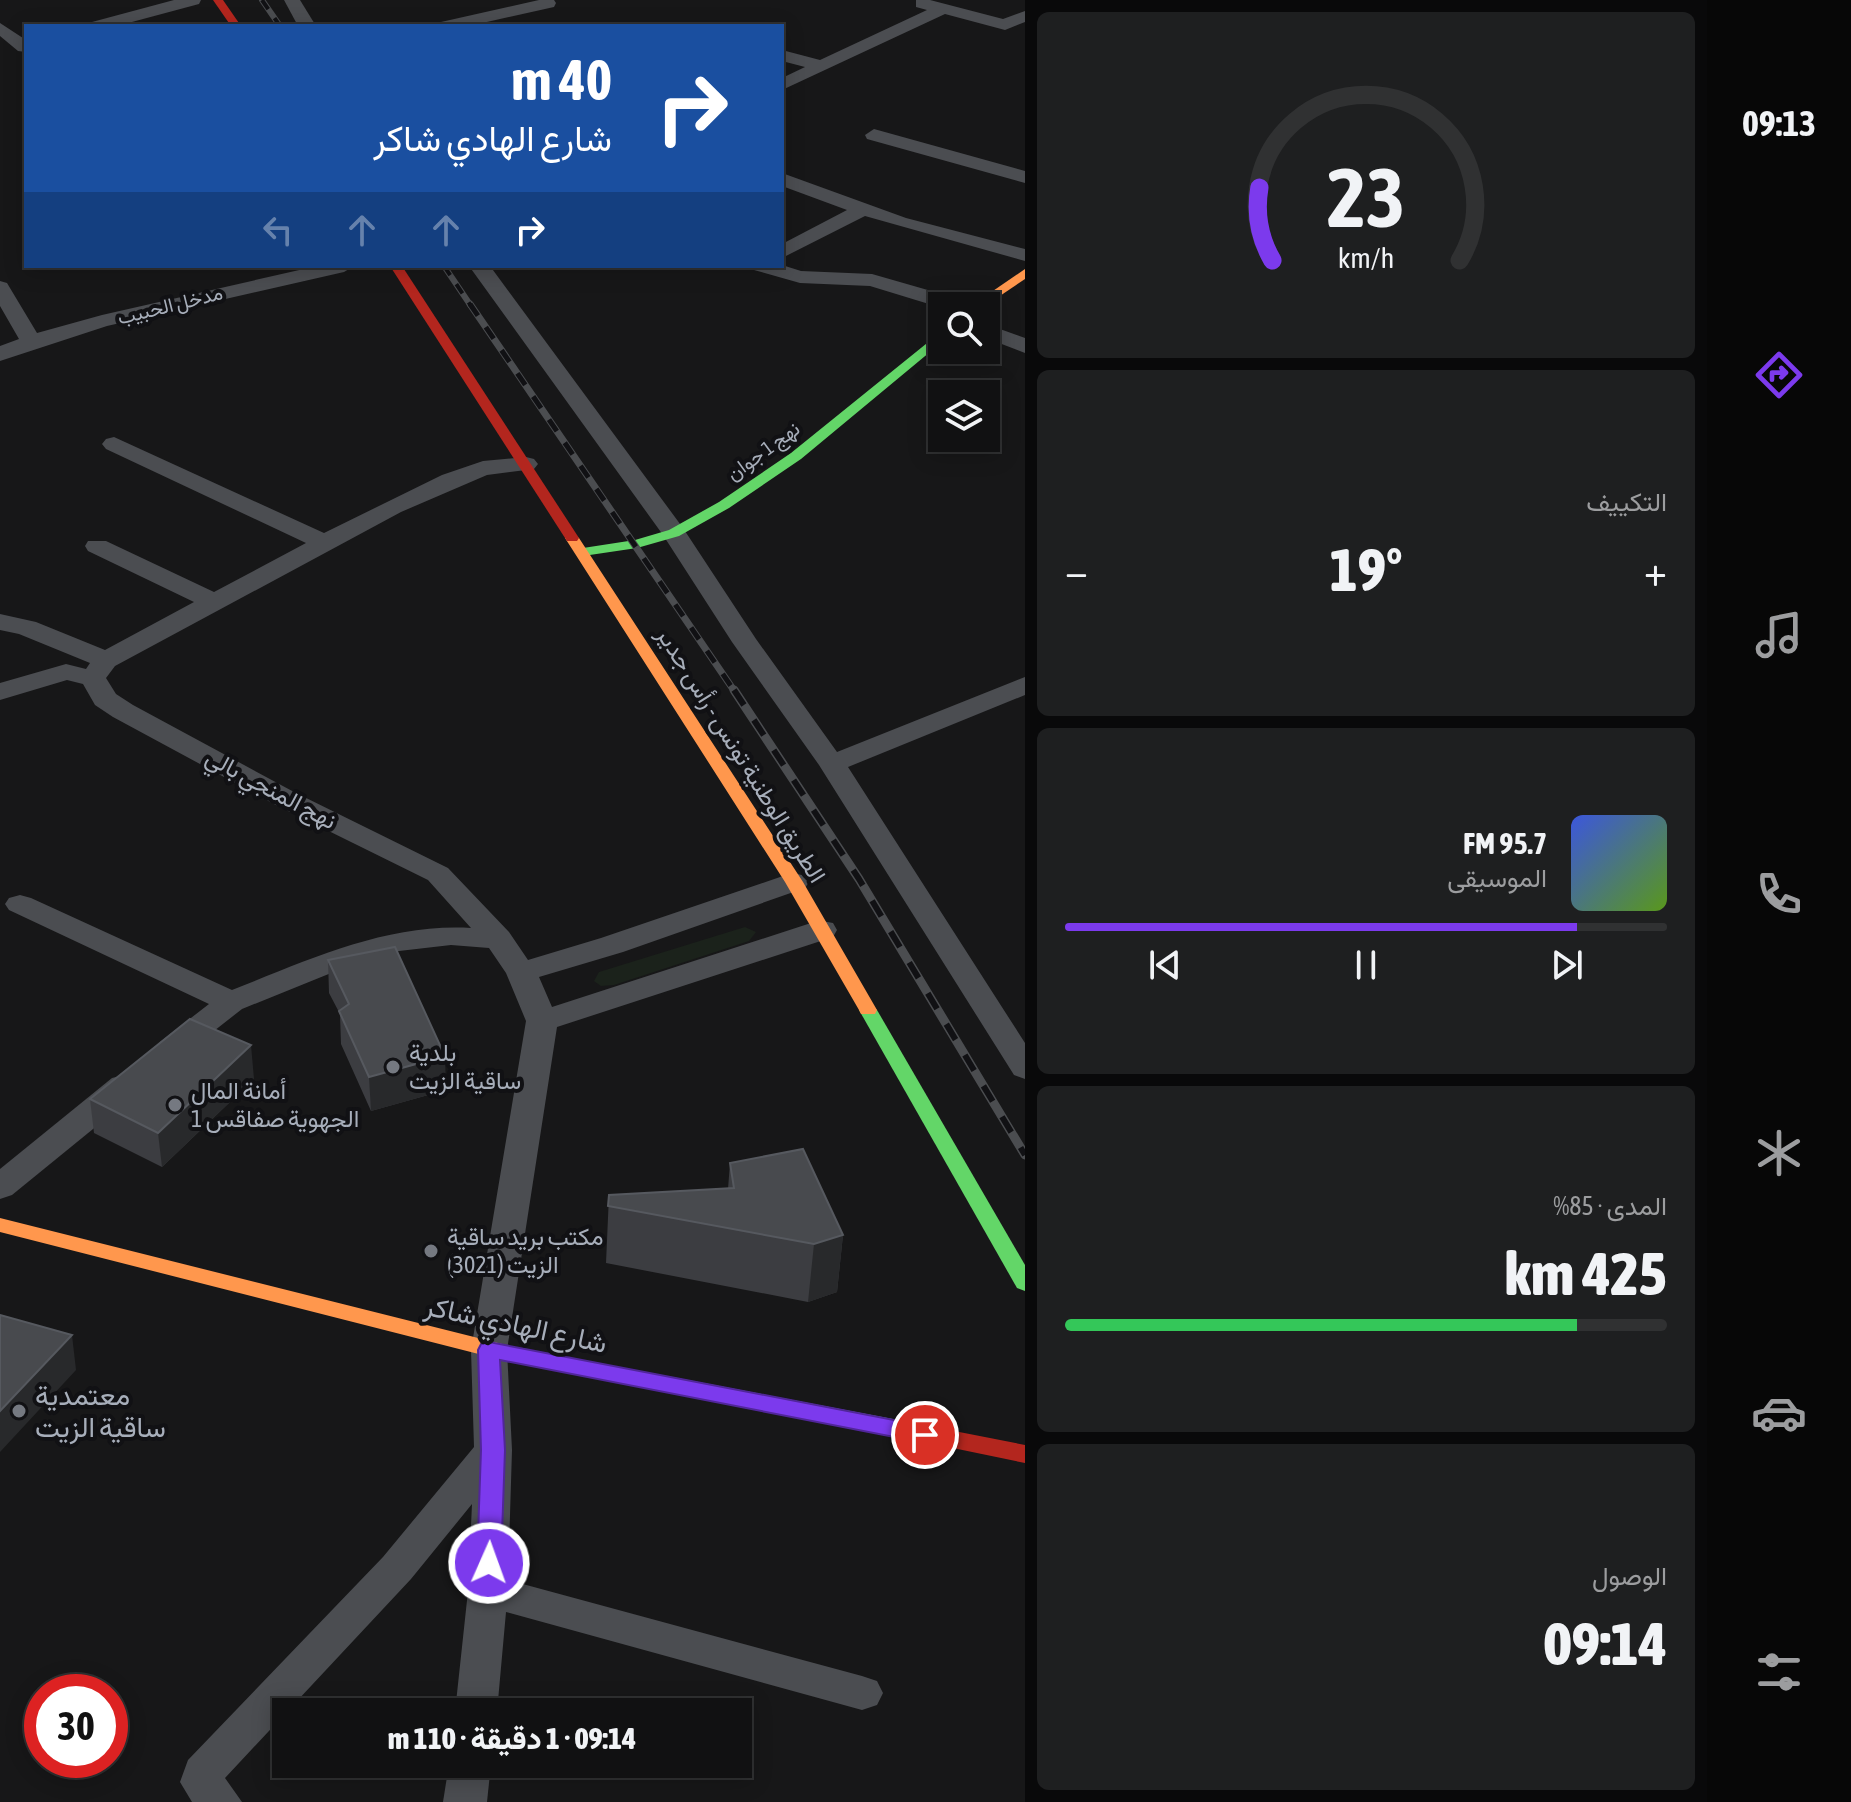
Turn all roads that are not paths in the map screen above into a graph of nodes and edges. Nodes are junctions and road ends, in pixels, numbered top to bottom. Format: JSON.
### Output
{"nodes":[{"id":1,"x":193,"y":0,"type":"edge"},
{"id":2,"x":218,"y":0,"type":"edge"},
{"id":3,"x":292,"y":0,"type":"edge"},
{"id":4,"x":913,"y":0,"type":"edge"},
{"id":5,"x":548,"y":3,"type":"dead end"},
{"id":6,"x":942,"y":9,"type":"junction"},
{"id":7,"x":1025,"y":16,"type":"edge"},
{"id":8,"x":105,"y":24,"type":"edge"},
{"id":9,"x":235,"y":24,"type":"edge"},
{"id":10,"x":306,"y":24,"type":"edge"},
{"id":11,"x":456,"y":24,"type":"edge"},
{"id":12,"x":1005,"y":25,"type":"junction"},
{"id":13,"x":0,"y":28,"type":"edge"},
{"id":14,"x":1025,"y":31,"type":"edge"},
{"id":15,"x":24,"y":45,"type":"edge"},
{"id":16,"x":24,"y":46,"type":"edge"},
{"id":17,"x":0,"y":54,"type":"edge"},
{"id":18,"x":784,"y":56,"type":"edge"},
{"id":19,"x":820,"y":66,"type":"junction"},
{"id":20,"x":784,"y":84,"type":"edge"},
{"id":21,"x":874,"y":135,"type":"dead end"},
{"id":22,"x":1025,"y":177,"type":"edge"},
{"id":23,"x":784,"y":180,"type":"edge"},
{"id":24,"x":862,"y":210,"type":"junction"},
{"id":25,"x":784,"y":251,"type":"edge"},
{"id":26,"x":1025,"y":255,"type":"edge"},
{"id":27,"x":335,"y":268,"type":"edge"},
{"id":28,"x":397,"y":268,"type":"edge"},
{"id":29,"x":480,"y":268,"type":"edge"},
{"id":30,"x":768,"y":268,"type":"edge"},
{"id":31,"x":1025,"y":273,"type":"edge"},
{"id":32,"x":0,"y":287,"type":"edge"},
{"id":33,"x":997,"y":292,"type":"edge"},
{"id":34,"x":928,"y":297,"type":"edge"},
{"id":35,"x":1000,"y":336,"type":"edge"},
{"id":36,"x":31,"y":342,"type":"junction"},
{"id":37,"x":1025,"y":346,"type":"edge"},
{"id":38,"x":928,"y":347,"type":"edge"},
{"id":39,"x":0,"y":354,"type":"edge"},
{"id":40,"x":114,"y":444,"type":"dead end"},
{"id":41,"x":526,"y":464,"type":"junction"},
{"id":42,"x":674,"y":533,"type":"junction"},
{"id":43,"x":325,"y":543,"type":"junction"},
{"id":44,"x":97,"y":546,"type":"dead end"},
{"id":45,"x":583,"y":552,"type":"junction"},
{"id":46,"x":216,"y":603,"type":"junction"},
{"id":47,"x":0,"y":622,"type":"edge"},
{"id":48,"x":100,"y":669,"type":"junction"},
{"id":49,"x":1025,"y":685,"type":"edge"},
{"id":50,"x":0,"y":692,"type":"edge"},
{"id":51,"x":832,"y":764,"type":"junction"},
{"id":52,"x":794,"y":882,"type":"junction"},
{"id":53,"x":20,"y":904,"type":"dead end"},
{"id":54,"x":822,"y":930,"type":"junction"},
{"id":55,"x":498,"y":939,"type":"junction"},
{"id":56,"x":521,"y":972,"type":"junction"},
{"id":57,"x":231,"y":1002,"type":"junction"},
{"id":58,"x":542,"y":1021,"type":"junction"},
{"id":59,"x":1014,"y":1029,"type":"edge"},
{"id":60,"x":1025,"y":1068,"type":"edge"},
{"id":61,"x":0,"y":1187,"type":"edge"},
{"id":62,"x":0,"y":1225,"type":"edge"},
{"id":63,"x":1025,"y":1283,"type":"edge"},
{"id":64,"x":489,"y":1350,"type":"junction"},
{"id":65,"x":493,"y":1450,"type":"junction"},
{"id":66,"x":1025,"y":1454,"type":"edge"},
{"id":67,"x":488,"y":1591,"type":"junction"},
{"id":68,"x":862,"y":1693,"type":"dead end"},
{"id":69,"x":477,"y":1698,"type":"edge"},
{"id":70,"x":468,"y":1778,"type":"edge"},
{"id":71,"x":220,"y":1802,"type":"edge"},
{"id":72,"x":465,"y":1802,"type":"edge"}],
"edges":[{"from":1,"to":8,"type":"street"},
{"from":2,"to":9,"type":"main road"},
{"from":3,"to":10,"type":"street"},
{"from":4,"to":6,"type":"street"},
{"from":5,"to":11,"type":"street"},
{"from":6,"to":12,"type":"street"},
{"from":6,"to":19,"type":"street"},
{"from":7,"to":12,"type":"street"},
{"from":12,"to":14,"type":"street"},
{"from":13,"to":15,"type":"street"},
{"from":16,"to":17,"type":"street"},
{"from":18,"to":19,"type":"street"},
{"from":19,"to":20,"type":"street"},
{"from":21,"to":22,"type":"street"},
{"from":23,"to":24,"type":"street"},
{"from":24,"to":25,"type":"street"},
{"from":24,"to":26,"type":"street"},
{"from":27,"to":36,"type":"street","name":"مدخل الحبيب"},
{"from":28,"to":41,"type":"main road","name":"الطريق الوطنية تونس - رأس جدير"},
{"from":29,"to":42,"type":"street"},
{"from":30,"to":34,"type":"street"},
{"from":31,"to":33,"type":"main road"},
{"from":32,"to":36,"type":"street"},
{"from":35,"to":37,"type":"street"},
{"from":36,"to":39,"type":"street","name":"مدخل الحبيب"},
{"from":38,"to":42,"type":"main road","name":"نهج 1 جوان"},
{"from":40,"to":43,"type":"street"},
{"from":41,"to":43,"type":"street"},
{"from":41,"to":45,"type":"main road","name":"الطريق الوطنية تونس - رأس جدير"},
{"from":42,"to":45,"type":"main road","name":"نهج 1 جوان"},
{"from":42,"to":51,"type":"street"},
{"from":43,"to":46,"type":"street"},
{"from":44,"to":46,"type":"street"},
{"from":45,"to":52,"type":"main road","name":"الطريق الوطنية تونس - رأس جدير"},
{"from":46,"to":48,"type":"street"},
{"from":47,"to":48,"type":"street"},
{"from":48,"to":50,"type":"street"},
{"from":48,"to":55,"type":"street","name":"نهج المنجي بالي"},
{"from":49,"to":51,"type":"street"},
{"from":51,"to":59,"type":"street"},
{"from":52,"to":54,"type":"main road","name":"الطريق الوطنية تونس - رأس جدير"},
{"from":52,"to":56,"type":"street"},
{"from":53,"to":57,"type":"street"},
{"from":54,"to":58,"type":"street"},
{"from":54,"to":63,"type":"main road","name":"الطريق الوطنية تونس - رأس جدير"},
{"from":55,"to":56,"type":"street","name":"نهج المنجي بالي"},
{"from":55,"to":57,"type":"street"},
{"from":56,"to":58,"type":"street","name":"نهج المنجي بالي"},
{"from":57,"to":61,"type":"street"},
{"from":58,"to":64,"type":"street"},
{"from":59,"to":60,"type":"street"},
{"from":62,"to":64,"type":"main road","name":"شارع الهادي شاكر"},
{"from":64,"to":65,"type":"street"},
{"from":64,"to":66,"type":"main road","name":"شارع الهادي شاكر"},
{"from":65,"to":67,"type":"street"},
{"from":65,"to":71,"type":"street"},
{"from":67,"to":68,"type":"street"},
{"from":67,"to":69,"type":"street"},
{"from":70,"to":72,"type":"street"}]}
